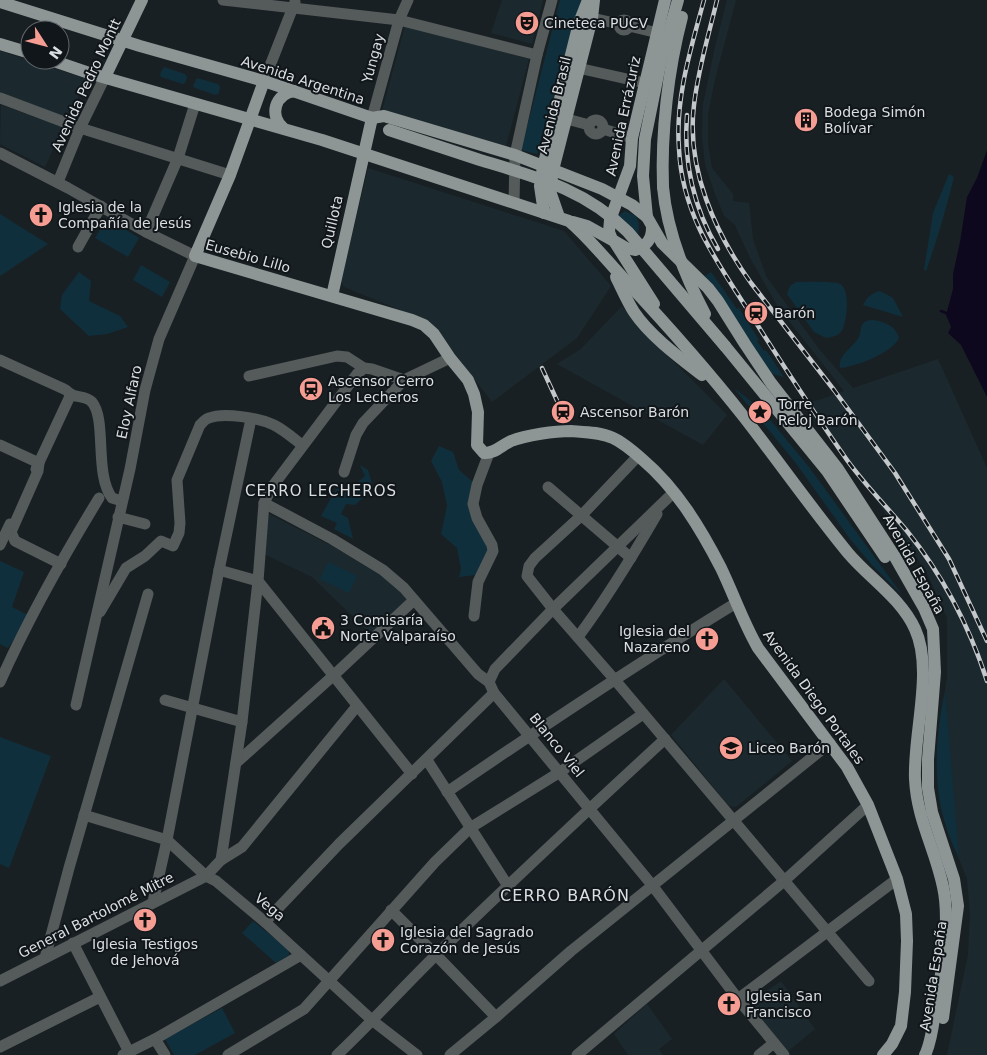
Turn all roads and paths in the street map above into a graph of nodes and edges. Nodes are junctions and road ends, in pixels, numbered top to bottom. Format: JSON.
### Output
{"nodes":[{"id":1,"x":142,"y":0,"type":"edge"},
{"id":2,"x":223,"y":0,"type":"edge"},
{"id":3,"x":408,"y":0,"type":"edge"},
{"id":4,"x":552,"y":0,"type":"edge"},
{"id":5,"x":588,"y":0,"type":"edge"},
{"id":6,"x":594,"y":0,"type":"edge"},
{"id":7,"x":665,"y":0,"type":"edge"},
{"id":8,"x":678,"y":0,"type":"edge"},
{"id":9,"x":686,"y":0,"type":"edge"},
{"id":10,"x":0,"y":2,"type":"edge"},
{"id":11,"x":294,"y":3,"type":"edge"},
{"id":12,"x":592,"y":18,"type":"junction"},
{"id":13,"x":399,"y":20,"type":"junction"},
{"id":14,"x":658,"y":33,"type":"junction"},
{"id":15,"x":122,"y":40,"type":"junction"},
{"id":16,"x":0,"y":44,"type":"edge"},
{"id":17,"x":20,"y":50,"type":"edge"},
{"id":18,"x":537,"y":55,"type":"junction"},
{"id":19,"x":70,"y":66,"type":"edge"},
{"id":20,"x":578,"y":68,"type":"junction"},
{"id":21,"x":105,"y":77,"type":"junction"},
{"id":22,"x":264,"y":81,"type":"junction"},
{"id":23,"x":645,"y":83,"type":"junction"},
{"id":24,"x":294,"y":92,"type":"junction"},
{"id":25,"x":0,"y":98,"type":"edge"},
{"id":26,"x":195,"y":104,"type":"junction"},
{"id":27,"x":372,"y":118,"type":"junction"},
{"id":28,"x":250,"y":119,"type":"junction"},
{"id":29,"x":567,"y":120,"type":"junction"},
{"id":30,"x":80,"y":128,"type":"junction"},
{"id":31,"x":283,"y":128,"type":"junction"},
{"id":32,"x":632,"y":138,"type":"junction"},
{"id":33,"x":0,"y":152,"type":"edge"},
{"id":34,"x":363,"y":154,"type":"junction"},
{"id":35,"x":514,"y":155,"type":"junction"},
{"id":36,"x":178,"y":158,"type":"junction"},
{"id":37,"x":548,"y":168,"type":"junction"},
{"id":38,"x":230,"y":175,"type":"junction"},
{"id":39,"x":626,"y":181,"type":"junction"},
{"id":40,"x":58,"y":182,"type":"junction"},
{"id":41,"x":602,"y":189,"type":"junction"},
{"id":42,"x":618,"y":197,"type":"junction"},
{"id":43,"x":514,"y":203,"type":"junction"},
{"id":44,"x":101,"y":206,"type":"junction"},
{"id":45,"x":544,"y":212,"type":"junction"},
{"id":46,"x":564,"y":219,"type":"junction"},
{"id":47,"x":649,"y":223,"type":"junction"},
{"id":48,"x":146,"y":232,"type":"junction"},
{"id":49,"x":612,"y":239,"type":"junction"},
{"id":50,"x":78,"y":247,"type":"dead end"},
{"id":51,"x":195,"y":256,"type":"junction"},
{"id":52,"x":610,"y":264,"type":"junction"},
{"id":53,"x":332,"y":296,"type":"junction"},
{"id":54,"x":669,"y":327,"type":"junction"},
{"id":55,"x":725,"y":346,"type":"junction"},
{"id":56,"x":450,"y":358,"type":"junction"},
{"id":57,"x":0,"y":360,"type":"edge"},
{"id":58,"x":364,"y":368,"type":"junction"},
{"id":59,"x":249,"y":376,"type":"dead end"},
{"id":60,"x":404,"y":380,"type":"junction"},
{"id":61,"x":720,"y":389,"type":"junction"},
{"id":62,"x":70,"y":394,"type":"junction"},
{"id":63,"x":251,"y":419,"type":"junction"},
{"id":64,"x":0,"y":445,"type":"edge"},
{"id":65,"x":302,"y":445,"type":"junction"},
{"id":66,"x":489,"y":453,"type":"junction"},
{"id":67,"x":638,"y":456,"type":"junction"},
{"id":68,"x":38,"y":463,"type":"junction"},
{"id":69,"x":344,"y":472,"type":"dead end"},
{"id":70,"x":548,"y":487,"type":"dead end"},
{"id":71,"x":674,"y":492,"type":"junction"},
{"id":72,"x":99,"y":498,"type":"dead end"},
{"id":73,"x":122,"y":501,"type":"junction"},
{"id":74,"x":264,"y":503,"type":"junction"},
{"id":75,"x":663,"y":504,"type":"junction"},
{"id":76,"x":582,"y":516,"type":"junction"},
{"id":77,"x":118,"y":517,"type":"junction"},
{"id":78,"x":145,"y":524,"type":"dead end"},
{"id":79,"x":1,"y":540,"type":"edge"},
{"id":80,"x":618,"y":546,"type":"junction"},
{"id":81,"x":631,"y":558,"type":"junction"},
{"id":82,"x":61,"y":564,"type":"junction"},
{"id":83,"x":219,"y":570,"type":"junction"},
{"id":84,"x":258,"y":581,"type":"junction"},
{"id":85,"x":148,"y":594,"type":"dead end"},
{"id":86,"x":414,"y":600,"type":"junction"},
{"id":87,"x":736,"y":603,"type":"junction"},
{"id":88,"x":553,"y":609,"type":"junction"},
{"id":89,"x":474,"y":616,"type":"dead end"},
{"id":90,"x":94,"y":622,"type":"junction"},
{"id":91,"x":578,"y":637,"type":"junction"},
{"id":92,"x":934,"y":644,"type":"junction"},
{"id":93,"x":5,"y":656,"type":"edge"},
{"id":94,"x":334,"y":675,"type":"junction"},
{"id":95,"x":615,"y":680,"type":"junction"},
{"id":96,"x":0,"y":682,"type":"edge"},
{"id":97,"x":489,"y":682,"type":"junction"},
{"id":98,"x":494,"y":693,"type":"junction"},
{"id":99,"x":165,"y":700,"type":"dead end"},
{"id":100,"x":76,"y":705,"type":"dead end"},
{"id":101,"x":358,"y":706,"type":"junction"},
{"id":102,"x":192,"y":708,"type":"junction"},
{"id":103,"x":643,"y":714,"type":"junction"},
{"id":104,"x":242,"y":722,"type":"junction"},
{"id":105,"x":530,"y":735,"type":"junction"},
{"id":106,"x":665,"y":739,"type":"junction"},
{"id":107,"x":830,"y":743,"type":"junction"},
{"id":108,"x":427,"y":760,"type":"junction"},
{"id":109,"x":236,"y":764,"type":"junction"},
{"id":110,"x":560,"y":772,"type":"junction"},
{"id":111,"x":412,"y":774,"type":"junction"},
{"id":112,"x":447,"y":792,"type":"junction"},
{"id":113,"x":868,"y":805,"type":"junction"},
{"id":114,"x":590,"y":808,"type":"junction"},
{"id":115,"x":84,"y":815,"type":"junction"},
{"id":116,"x":733,"y":821,"type":"junction"},
{"id":117,"x":470,"y":828,"type":"junction"},
{"id":118,"x":167,"y":840,"type":"junction"},
{"id":119,"x":221,"y":860,"type":"junction"},
{"id":120,"x":206,"y":876,"type":"junction"},
{"id":121,"x":897,"y":879,"type":"junction"},
{"id":122,"x":784,"y":881,"type":"junction"},
{"id":123,"x":652,"y":885,"type":"junction"},
{"id":124,"x":508,"y":886,"type":"junction"},
{"id":125,"x":153,"y":902,"type":"junction"},
{"id":126,"x":391,"y":910,"type":"junction"},
{"id":127,"x":265,"y":922,"type":"junction"},
{"id":128,"x":826,"y":931,"type":"junction"},
{"id":129,"x":73,"y":943,"type":"junction"},
{"id":130,"x":702,"y":951,"type":"junction"},
{"id":131,"x":301,"y":955,"type":"junction"},
{"id":132,"x":436,"y":955,"type":"junction"},
{"id":133,"x":45,"y":958,"type":"junction"},
{"id":134,"x":330,"y":981,"type":"junction"},
{"id":135,"x":869,"y":981,"type":"dead end"},
{"id":136,"x":0,"y":982,"type":"edge"},
{"id":137,"x":100,"y":997,"type":"junction"},
{"id":138,"x":738,"y":999,"type":"junction"},
{"id":139,"x":496,"y":1017,"type":"junction"},
{"id":140,"x":373,"y":1021,"type":"junction"},
{"id":141,"x":155,"y":1039,"type":"junction"},
{"id":142,"x":774,"y":1043,"type":"junction"},
{"id":143,"x":0,"y":1046,"type":"edge"},
{"id":144,"x":126,"y":1054,"type":"edge"},
{"id":145,"x":165,"y":1055,"type":"edge"},
{"id":146,"x":228,"y":1055,"type":"edge"},
{"id":147,"x":337,"y":1055,"type":"edge"},
{"id":148,"x":417,"y":1055,"type":"edge"},
{"id":149,"x":450,"y":1055,"type":"edge"},
{"id":150,"x":577,"y":1055,"type":"edge"},
{"id":151,"x":758,"y":1055,"type":"edge"},
{"id":152,"x":784,"y":1055,"type":"edge"},
{"id":153,"x":883,"y":1055,"type":"edge"},
{"id":154,"x":926,"y":1055,"type":"edge"},
{"id":155,"x":935,"y":1055,"type":"edge"}],
"edges":[{"from":1,"to":15,"type":"main road","name":"Avenida Pedro Montt"},
{"from":2,"to":11,"type":"street"},
{"from":3,"to":13,"type":"street","name":"Yungay"},
{"from":4,"to":18,"type":"street","name":"Avenida Brasil"},
{"from":5,"to":37,"type":"main road","name":"Avenida Brasil"},
{"from":6,"to":12,"type":"main road","name":"Avenida Brasil"},
{"from":7,"to":14,"type":"main road","name":"Avenida Errázuriz"},
{"from":8,"to":47,"type":"main road","name":"Avenida Errázuriz"},
{"from":9,"to":55,"type":"main road","bridge":true},
{"from":10,"to":15,"type":"main road","name":"Avenida Argentina"},
{"from":11,"to":13,"type":"street"},
{"from":11,"to":22,"type":"street"},
{"from":12,"to":14,"type":"street"},
{"from":12,"to":20,"type":"main road","name":"Avenida Brasil"},
{"from":13,"to":18,"type":"street"},
{"from":13,"to":27,"type":"street","name":"Yungay"},
{"from":14,"to":23,"type":"main road","name":"Avenida Errázuriz"},
{"from":15,"to":21,"type":"main road","name":"Avenida Pedro Montt"},
{"from":15,"to":22,"type":"main road","name":"Avenida Argentina"},
{"from":16,"to":17,"type":"main road"},
{"from":18,"to":35,"type":"street","name":"Avenida Brasil"},
{"from":19,"to":21,"type":"main road"},
{"from":20,"to":23,"type":"street"},
{"from":20,"to":29,"type":"main road","name":"Avenida Brasil"},
{"from":21,"to":26,"type":"main road"},
{"from":21,"to":30,"type":"street","name":"Avenida Pedro Montt"},
{"from":22,"to":24,"type":"main road","name":"Avenida Argentina"},
{"from":22,"to":28,"type":"main road","name":"Eloy Alfaro"},
{"from":23,"to":32,"type":"main road","name":"Avenida Errázuriz"},
{"from":24,"to":27,"type":"main road","name":"Avenida Argentina"},
{"from":24,"to":31,"type":"main road"},
{"from":25,"to":30,"type":"street"},
{"from":26,"to":28,"type":"main road"},
{"from":26,"to":36,"type":"street"},
{"from":27,"to":34,"type":"main road","name":"Yungay"},
{"from":27,"to":35,"type":"main road","name":"Avenida Argentina"},
{"from":27,"to":55,"type":"main road","bridge":true},
{"from":28,"to":31,"type":"main road"},
{"from":28,"to":38,"type":"main road","name":"Eloy Alfaro"},
{"from":29,"to":32,"type":"street"},
{"from":29,"to":37,"type":"main road","name":"Avenida Brasil"},
{"from":30,"to":36,"type":"street"},
{"from":30,"to":40,"type":"street","name":"Avenida Pedro Montt"},
{"from":31,"to":34,"type":"main road"},
{"from":32,"to":39,"type":"main road","name":"Avenida Errázuriz"},
{"from":33,"to":40,"type":"street","name":"Eusebio Lillo"},
{"from":34,"to":43,"type":"main road"},
{"from":34,"to":53,"type":"main road","name":"Quillota"},
{"from":35,"to":37,"type":"main road","name":"Avenida Argentina"},
{"from":35,"to":43,"type":"street","name":"Avenida Brasil"},
{"from":36,"to":38,"type":"street"},
{"from":36,"to":48,"type":"street"},
{"from":37,"to":41,"type":"main road","name":"Avenida Argentina"},
{"from":37,"to":45,"type":"main road","name":"Avenida Brasil"},
{"from":37,"to":46,"type":"main road","name":"Avenida Brasil"},
{"from":38,"to":51,"type":"main road","name":"Eloy Alfaro"},
{"from":39,"to":41,"type":"main road"},
{"from":39,"to":42,"type":"main road","name":"Avenida Errázuriz"},
{"from":40,"to":44,"type":"street","name":"Eusebio Lillo"},
{"from":41,"to":42,"type":"main road","name":"Avenida Argentina"},
{"from":42,"to":47,"type":"main road","name":"Avenida Argentina"},
{"from":42,"to":49,"type":"main road","name":"Avenida Errázuriz"},
{"from":43,"to":45,"type":"main road"},
{"from":44,"to":48,"type":"street","name":"Eusebio Lillo"},
{"from":44,"to":50,"type":"street"},
{"from":45,"to":46,"type":"main road"},
{"from":46,"to":49,"type":"main road"},
{"from":46,"to":52,"type":"main road","name":"Avenida España"},
{"from":47,"to":49,"type":"main road"},
{"from":47,"to":92,"type":"main road","name":"Avenida España"},
{"from":48,"to":51,"type":"street","name":"Eusebio Lillo"},
{"from":49,"to":54,"type":"main road","name":"Avenida España"},
{"from":51,"to":53,"type":"main road","name":"Eusebio Lillo"},
{"from":51,"to":73,"type":"street","name":"Eloy Alfaro"},
{"from":52,"to":54,"type":"main road","name":"Avenida España"},
{"from":52,"to":61,"type":"main road"},
{"from":53,"to":56,"type":"main road"},
{"from":54,"to":61,"type":"main road","name":"Avenida España"},
{"from":55,"to":92,"type":"main road"},
{"from":56,"to":60,"type":"street"},
{"from":56,"to":66,"type":"main road"},
{"from":57,"to":62,"type":"street"},
{"from":58,"to":59,"type":"street"},
{"from":58,"to":60,"type":"street"},
{"from":58,"to":65,"type":"street"},
{"from":60,"to":69,"type":"street"},
{"from":61,"to":154,"type":"main road","name":"Avenida España"},
{"from":62,"to":68,"type":"street"},
{"from":62,"to":73,"type":"street"},
{"from":63,"to":65,"type":"street"},
{"from":63,"to":83,"type":"street"},
{"from":63,"to":90,"type":"street"},
{"from":64,"to":68,"type":"street"},
{"from":65,"to":74,"type":"street"},
{"from":66,"to":67,"type":"main road","name":"Avenida Diego Portales"},
{"from":66,"to":89,"type":"street"},
{"from":67,"to":71,"type":"main road","name":"Avenida Diego Portales"},
{"from":67,"to":76,"type":"street"},
{"from":68,"to":79,"type":"street"},
{"from":68,"to":82,"type":"street"},
{"from":70,"to":76,"type":"street"},
{"from":71,"to":75,"type":"street"},
{"from":71,"to":87,"type":"main road","name":"Avenida Diego Portales"},
{"from":72,"to":82,"type":"street"},
{"from":73,"to":77,"type":"street","name":"Eloy Alfaro"},
{"from":74,"to":84,"type":"street"},
{"from":74,"to":86,"type":"street","name":"Blanco Viel"},
{"from":75,"to":80,"type":"street"},
{"from":75,"to":81,"type":"street"},
{"from":76,"to":80,"type":"street"},
{"from":76,"to":88,"type":"street"},
{"from":77,"to":78,"type":"street"},
{"from":77,"to":90,"type":"street","name":"Eloy Alfaro"},
{"from":80,"to":81,"type":"street"},
{"from":80,"to":88,"type":"street"},
{"from":81,"to":91,"type":"street"},
{"from":82,"to":93,"type":"street"},
{"from":83,"to":84,"type":"street"},
{"from":83,"to":102,"type":"street"},
{"from":84,"to":94,"type":"street"},
{"from":84,"to":104,"type":"street"},
{"from":85,"to":115,"type":"street"},
{"from":86,"to":94,"type":"street"},
{"from":86,"to":97,"type":"street","name":"Blanco Viel"},
{"from":87,"to":95,"type":"street"},
{"from":87,"to":107,"type":"main road","name":"Avenida Diego Portales"},
{"from":88,"to":91,"type":"street"},
{"from":88,"to":97,"type":"street"},
{"from":90,"to":100,"type":"street","name":"Eloy Alfaro"},
{"from":91,"to":95,"type":"street"},
{"from":92,"to":155,"type":"main road","name":"Avenida España"},
{"from":93,"to":96,"type":"street"},
{"from":94,"to":101,"type":"street"},
{"from":94,"to":109,"type":"street"},
{"from":95,"to":103,"type":"street"},
{"from":95,"to":105,"type":"street"},
{"from":97,"to":98,"type":"street","name":"Blanco Viel"},
{"from":98,"to":105,"type":"street","name":"Blanco Viel"},
{"from":98,"to":108,"type":"street"},
{"from":99,"to":102,"type":"street"},
{"from":101,"to":111,"type":"street"},
{"from":101,"to":119,"type":"street"},
{"from":102,"to":104,"type":"street"},
{"from":102,"to":118,"type":"street"},
{"from":103,"to":106,"type":"street"},
{"from":103,"to":110,"type":"street"},
{"from":104,"to":109,"type":"street"},
{"from":105,"to":110,"type":"street","name":"Blanco Viel"},
{"from":105,"to":112,"type":"street"},
{"from":106,"to":114,"type":"street"},
{"from":106,"to":116,"type":"street"},
{"from":107,"to":113,"type":"main road","name":"Avenida Diego Portales"},
{"from":107,"to":116,"type":"street"},
{"from":108,"to":111,"type":"street"},
{"from":108,"to":112,"type":"street"},
{"from":109,"to":119,"type":"street"},
{"from":110,"to":114,"type":"street","name":"Blanco Viel"},
{"from":110,"to":117,"type":"street"},
{"from":111,"to":127,"type":"street"},
{"from":112,"to":117,"type":"street"},
{"from":113,"to":121,"type":"main road","name":"Avenida Diego Portales"},
{"from":113,"to":122,"type":"street"},
{"from":114,"to":123,"type":"street","name":"Blanco Viel"},
{"from":114,"to":124,"type":"street"},
{"from":115,"to":118,"type":"street","name":"Vega"},
{"from":115,"to":133,"type":"street"},
{"from":116,"to":122,"type":"street"},
{"from":116,"to":123,"type":"street"},
{"from":117,"to":124,"type":"street"},
{"from":117,"to":126,"type":"street"},
{"from":118,"to":120,"type":"street","name":"Vega"},
{"from":118,"to":125,"type":"street"},
{"from":119,"to":120,"type":"street"},
{"from":120,"to":125,"type":"street","name":"General Bartolomé Mitre"},
{"from":120,"to":127,"type":"street","name":"Vega"},
{"from":121,"to":128,"type":"street"},
{"from":121,"to":153,"type":"main road","name":"Avenida Diego Portales"},
{"from":122,"to":128,"type":"street"},
{"from":122,"to":130,"type":"street"},
{"from":123,"to":130,"type":"street","name":"Blanco Viel"},
{"from":123,"to":139,"type":"street"},
{"from":124,"to":132,"type":"street"},
{"from":125,"to":129,"type":"street","name":"General Bartolomé Mitre"},
{"from":126,"to":132,"type":"street"},
{"from":126,"to":134,"type":"street"},
{"from":127,"to":131,"type":"street","name":"Vega"},
{"from":128,"to":135,"type":"street"},
{"from":128,"to":138,"type":"street"},
{"from":129,"to":133,"type":"street","name":"General Bartolomé Mitre"},
{"from":129,"to":137,"type":"street"},
{"from":130,"to":138,"type":"street","name":"Blanco Viel"},
{"from":130,"to":150,"type":"street"},
{"from":131,"to":134,"type":"street","name":"Vega"},
{"from":131,"to":141,"type":"street"},
{"from":132,"to":139,"type":"street"},
{"from":132,"to":140,"type":"street"},
{"from":133,"to":136,"type":"street","name":"General Bartolomé Mitre"},
{"from":134,"to":140,"type":"street","name":"Vega"},
{"from":134,"to":146,"type":"street"},
{"from":137,"to":143,"type":"street"},
{"from":137,"to":144,"type":"street"},
{"from":138,"to":142,"type":"street","name":"Blanco Viel"},
{"from":139,"to":149,"type":"street"},
{"from":140,"to":147,"type":"street"},
{"from":140,"to":148,"type":"street","name":"Vega"},
{"from":141,"to":144,"type":"street"},
{"from":141,"to":145,"type":"street"},
{"from":142,"to":151,"type":"street"},
{"from":142,"to":152,"type":"street","name":"Blanco Viel"}]}
